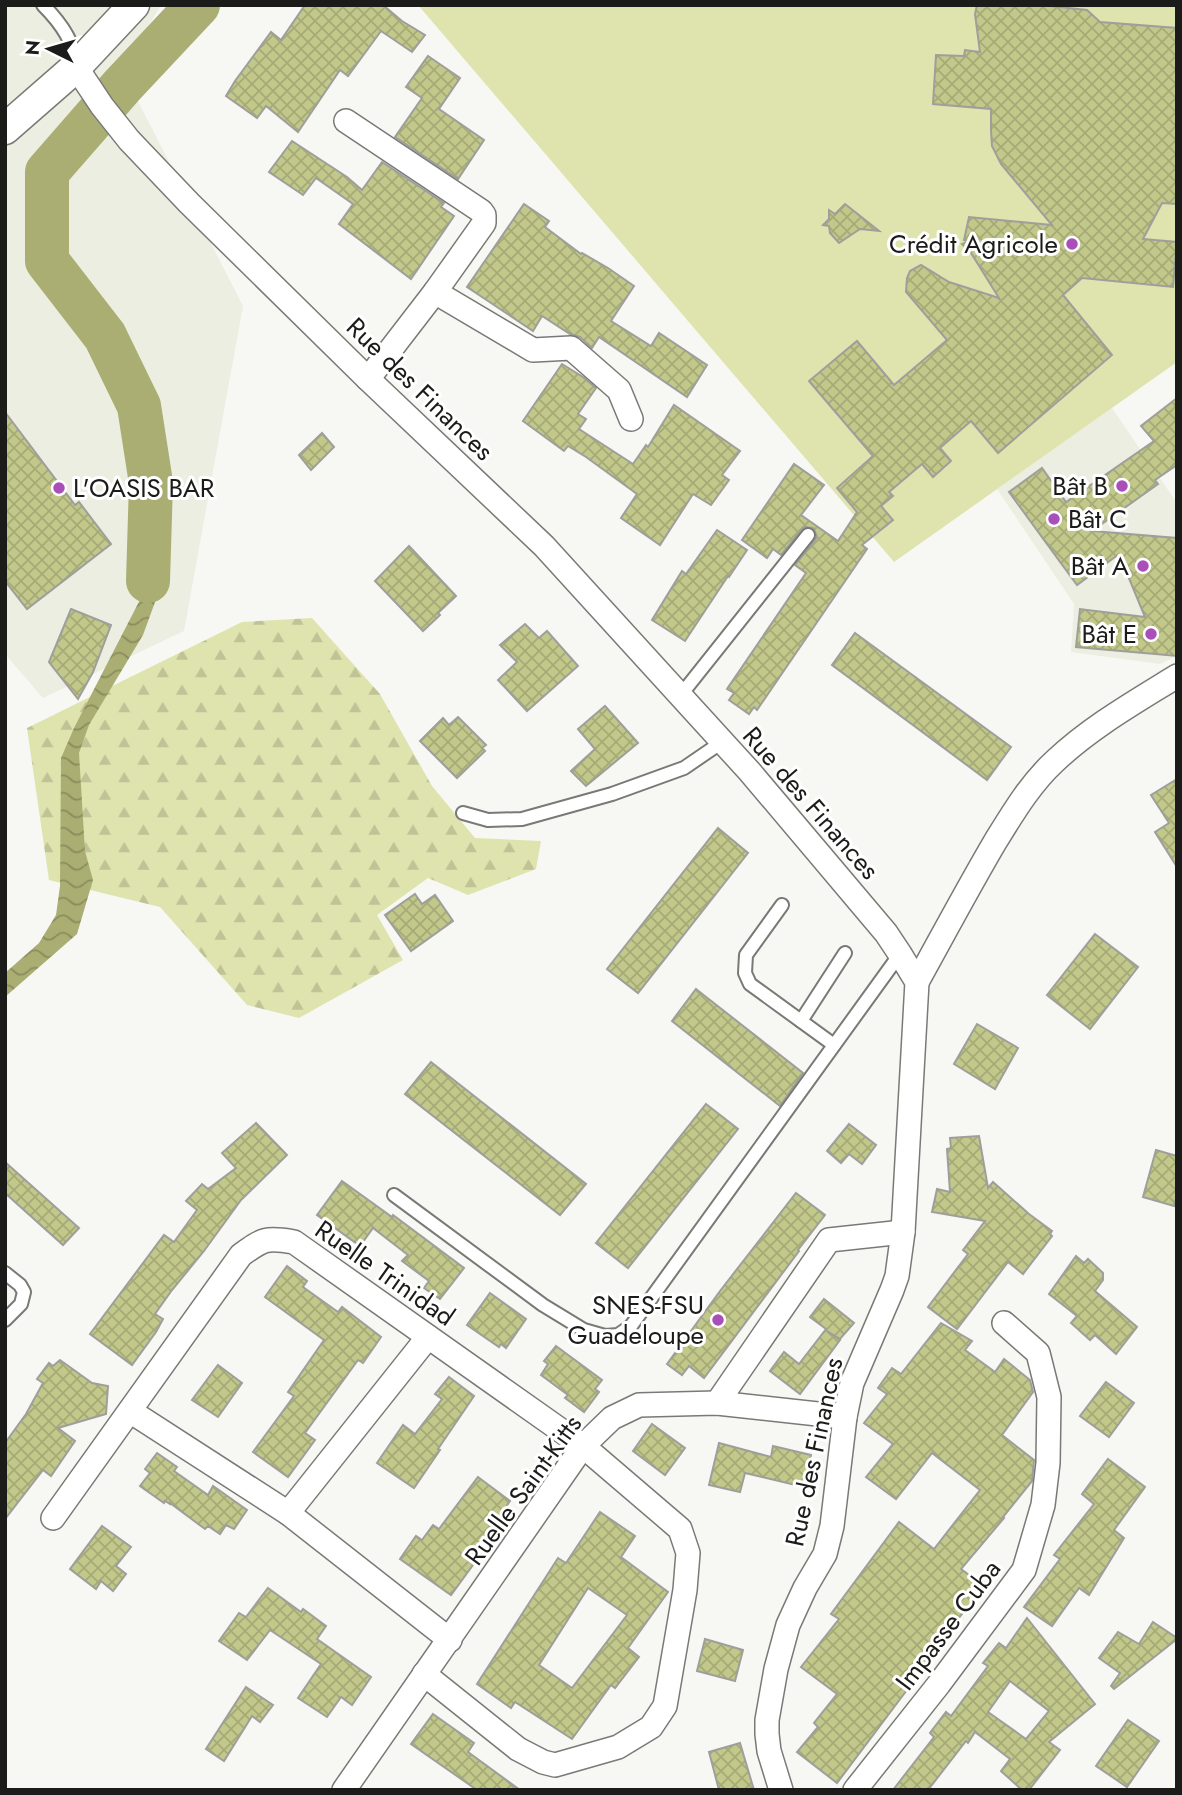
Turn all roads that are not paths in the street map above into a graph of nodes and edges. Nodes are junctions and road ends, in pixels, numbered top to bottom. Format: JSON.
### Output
{"nodes":[{"id":1,"x":43,"y":5,"type":"edge"},
{"id":2,"x":134,"y":5,"type":"edge"},
{"id":3,"x":76,"y":67,"type":"junction"},
{"id":4,"x":346,"y":121,"type":"dead end"},
{"id":5,"x":5,"y":129,"type":"edge"},
{"id":6,"x":435,"y":292,"type":"junction"},
{"id":7,"x":368,"y":379,"type":"junction"},
{"id":8,"x":631,"y":419,"type":"dead end"},
{"id":9,"x":808,"y":535,"type":"dead end"},
{"id":10,"x":1177,"y":676,"type":"edge"},
{"id":11,"x":680,"y":696,"type":"junction"},
{"id":12,"x":722,"y":742,"type":"junction"},
{"id":13,"x":463,"y":813,"type":"dead end"},
{"id":14,"x":782,"y":905,"type":"dead end"},
{"id":15,"x":845,"y":953,"type":"dead end"},
{"id":16,"x":900,"y":954,"type":"junction"},
{"id":17,"x":917,"y":982,"type":"junction"},
{"id":18,"x":801,"y":1021,"type":"junction"},
{"id":19,"x":834,"y":1045,"type":"junction"},
{"id":20,"x":394,"y":1195,"type":"dead end"},
{"id":21,"x":903,"y":1232,"type":"junction"},
{"id":22,"x":5,"y":1273,"type":"edge"},
{"id":23,"x":5,"y":1320,"type":"edge"},
{"id":24,"x":1004,"y":1323,"type":"dead end"},
{"id":25,"x":428,"y":1337,"type":"junction"},
{"id":26,"x":717,"y":1403,"type":"junction"},
{"id":27,"x":130,"y":1410,"type":"junction"},
{"id":28,"x":845,"y":1417,"type":"junction"},
{"id":29,"x":583,"y":1446,"type":"junction"},
{"id":30,"x":288,"y":1513,"type":"junction"},
{"id":31,"x":53,"y":1518,"type":"dead end"},
{"id":32,"x":450,"y":1640,"type":"junction"},
{"id":33,"x":424,"y":1674,"type":"junction"},
{"id":34,"x":344,"y":1790,"type":"edge"},
{"id":35,"x":780,"y":1790,"type":"edge"},
{"id":36,"x":855,"y":1790,"type":"edge"}],
"edges":[{"from":1,"to":3,"type":"lane"},
{"from":2,"to":3,"type":"street"},
{"from":3,"to":5,"type":"street"},
{"from":3,"to":7,"type":"street","name":"Rue des Finances"},
{"from":4,"to":6,"type":"street"},
{"from":6,"to":7,"type":"street"},
{"from":6,"to":8,"type":"street"},
{"from":7,"to":11,"type":"street","name":"Rue des Finances"},
{"from":9,"to":11,"type":"lane"},
{"from":10,"to":17,"type":"street"},
{"from":11,"to":12,"type":"street","name":"Rue des Finances"},
{"from":12,"to":13,"type":"lane"},
{"from":12,"to":16,"type":"street","name":"Rue des Finances"},
{"from":14,"to":18,"type":"lane"},
{"from":15,"to":18,"type":"lane"},
{"from":16,"to":17,"type":"street","name":"Rue des Finances"},
{"from":16,"to":19,"type":"lane"},
{"from":17,"to":21,"type":"street","name":"Rue des Finances"},
{"from":18,"to":19,"type":"lane"},
{"from":19,"to":20,"type":"lane"},
{"from":21,"to":26,"type":"street"},
{"from":21,"to":28,"type":"street","name":"Rue des Finances"},
{"from":22,"to":23,"type":"lane"},
{"from":24,"to":36,"type":"street","name":"Impasse Cuba"},
{"from":25,"to":27,"type":"street","name":"Ruelle Trinidad"},
{"from":25,"to":29,"type":"street","name":"Ruelle Trinidad"},
{"from":25,"to":30,"type":"street"},
{"from":26,"to":28,"type":"street","name":"Ruelle Saint-Kitts"},
{"from":26,"to":29,"type":"street","name":"Ruelle Saint-Kitts"},
{"from":27,"to":30,"type":"street"},
{"from":27,"to":31,"type":"street","name":"Ruelle Trinidad"},
{"from":28,"to":35,"type":"street","name":"Rue des Finances"},
{"from":29,"to":32,"type":"street","name":"Ruelle Saint-Kitts"},
{"from":29,"to":33,"type":"street","name":"Ruelle Trinidad"},
{"from":30,"to":32,"type":"street"},
{"from":32,"to":33,"type":"street","name":"Ruelle Saint-Kitts"},
{"from":33,"to":34,"type":"street","name":"Ruelle Saint-Kitts"}]}
